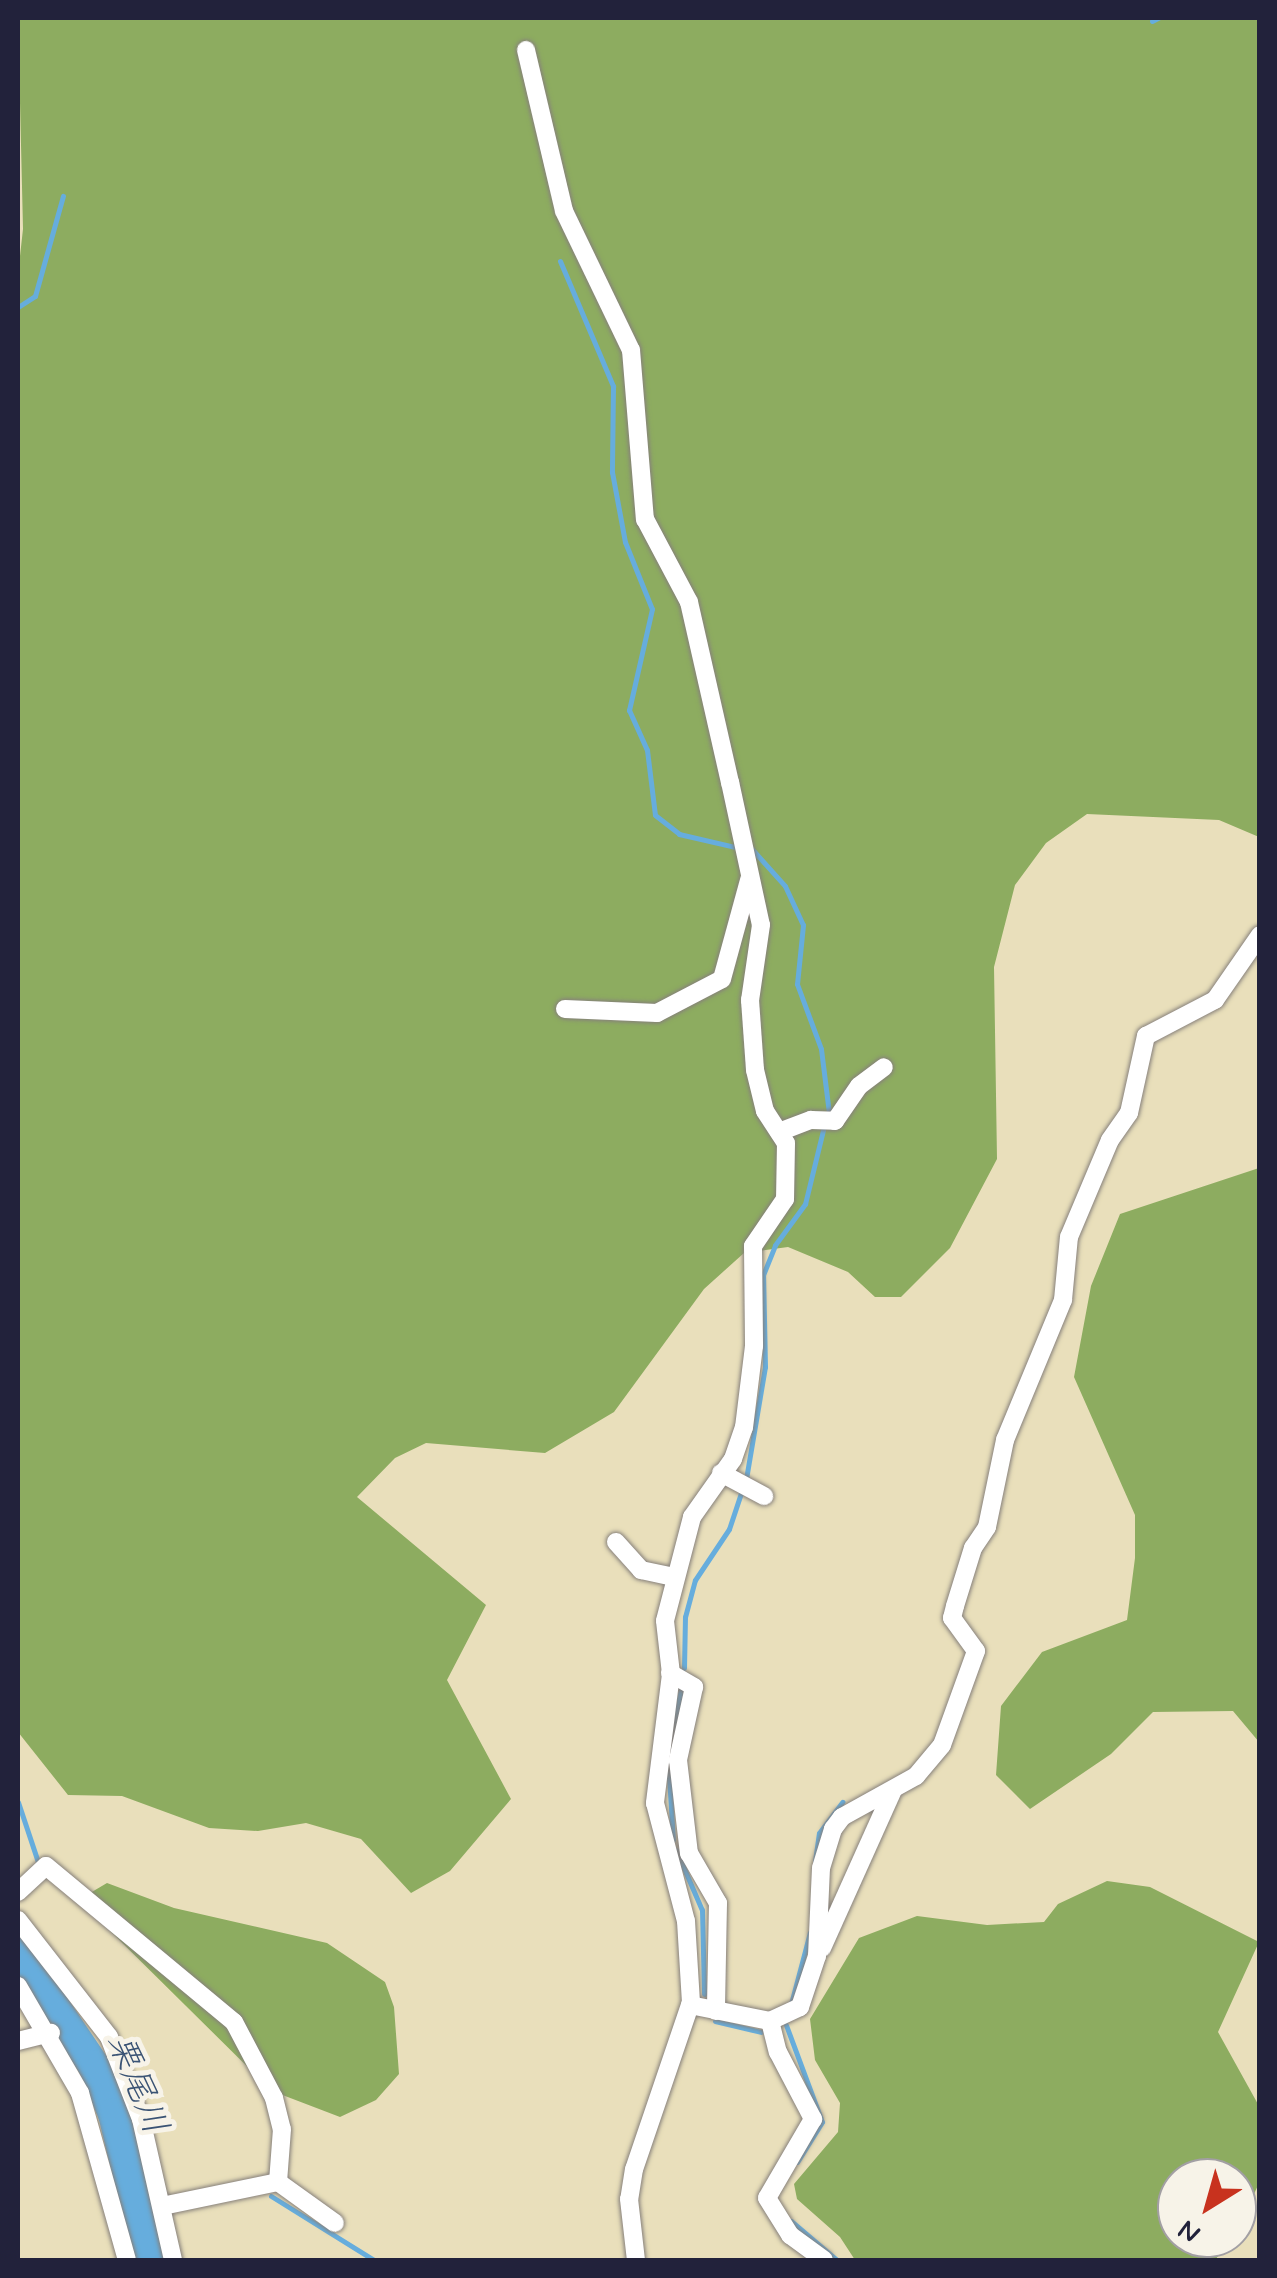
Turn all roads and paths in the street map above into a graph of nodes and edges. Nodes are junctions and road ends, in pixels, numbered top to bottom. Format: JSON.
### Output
{"nodes":[{"id":1,"x":526,"y":50,"type":"dead end"},
{"id":2,"x":750,"y":878,"type":"junction"},
{"id":3,"x":1260,"y":934,"type":"edge"},
{"id":4,"x":565,"y":1009,"type":"dead end"},
{"id":5,"x":884,"y":1067,"type":"dead end"},
{"id":6,"x":779,"y":1132,"type":"junction"},
{"id":7,"x":720,"y":1473,"type":"junction"},
{"id":8,"x":764,"y":1496,"type":"dead end"},
{"id":9,"x":616,"y":1542,"type":"dead end"},
{"id":10,"x":672,"y":1577,"type":"junction"},
{"id":11,"x":670,"y":1673,"type":"junction"},
{"id":12,"x":894,"y":1790,"type":"junction"},
{"id":13,"x":18,"y":1892,"type":"edge"},
{"id":14,"x":18,"y":1920,"type":"edge"},
{"id":15,"x":818,"y":1956,"type":"junction"},
{"id":16,"x":18,"y":1986,"type":"edge"},
{"id":17,"x":690,"y":2005,"type":"junction"},
{"id":18,"x":716,"y":2010,"type":"junction"},
{"id":19,"x":770,"y":2021,"type":"junction"},
{"id":20,"x":51,"y":2034,"type":"junction"},
{"id":21,"x":18,"y":2041,"type":"edge"},
{"id":22,"x":278,"y":2182,"type":"junction"},
{"id":23,"x":162,"y":2206,"type":"junction"},
{"id":24,"x":335,"y":2223,"type":"dead end"},
{"id":25,"x":127,"y":2260,"type":"edge"},
{"id":26,"x":173,"y":2260,"type":"edge"},
{"id":27,"x":636,"y":2260,"type":"edge"},
{"id":28,"x":824,"y":2260,"type":"edge"}],
"edges":[{"from":1,"to":2,"type":"street"},
{"from":2,"to":4,"type":"street"},
{"from":2,"to":6,"type":"street"},
{"from":3,"to":12,"type":"street"},
{"from":5,"to":6,"type":"street"},
{"from":6,"to":7,"type":"street"},
{"from":7,"to":8,"type":"street"},
{"from":7,"to":10,"type":"street"},
{"from":9,"to":10,"type":"street"},
{"from":10,"to":11,"type":"street"},
{"from":11,"to":17,"type":"street"},
{"from":11,"to":18,"type":"street"},
{"from":12,"to":15,"type":"street"},
{"from":12,"to":15,"type":"street"},
{"from":13,"to":22,"type":"street"},
{"from":14,"to":23,"type":"street"},
{"from":15,"to":19,"type":"street"},
{"from":16,"to":20,"type":"street"},
{"from":17,"to":18,"type":"street"},
{"from":17,"to":27,"type":"street"},
{"from":18,"to":19,"type":"street"},
{"from":19,"to":28,"type":"street"},
{"from":20,"to":21,"type":"street"},
{"from":20,"to":25,"type":"street"},
{"from":22,"to":23,"type":"street"},
{"from":22,"to":24,"type":"street"},
{"from":23,"to":26,"type":"street"}]}
